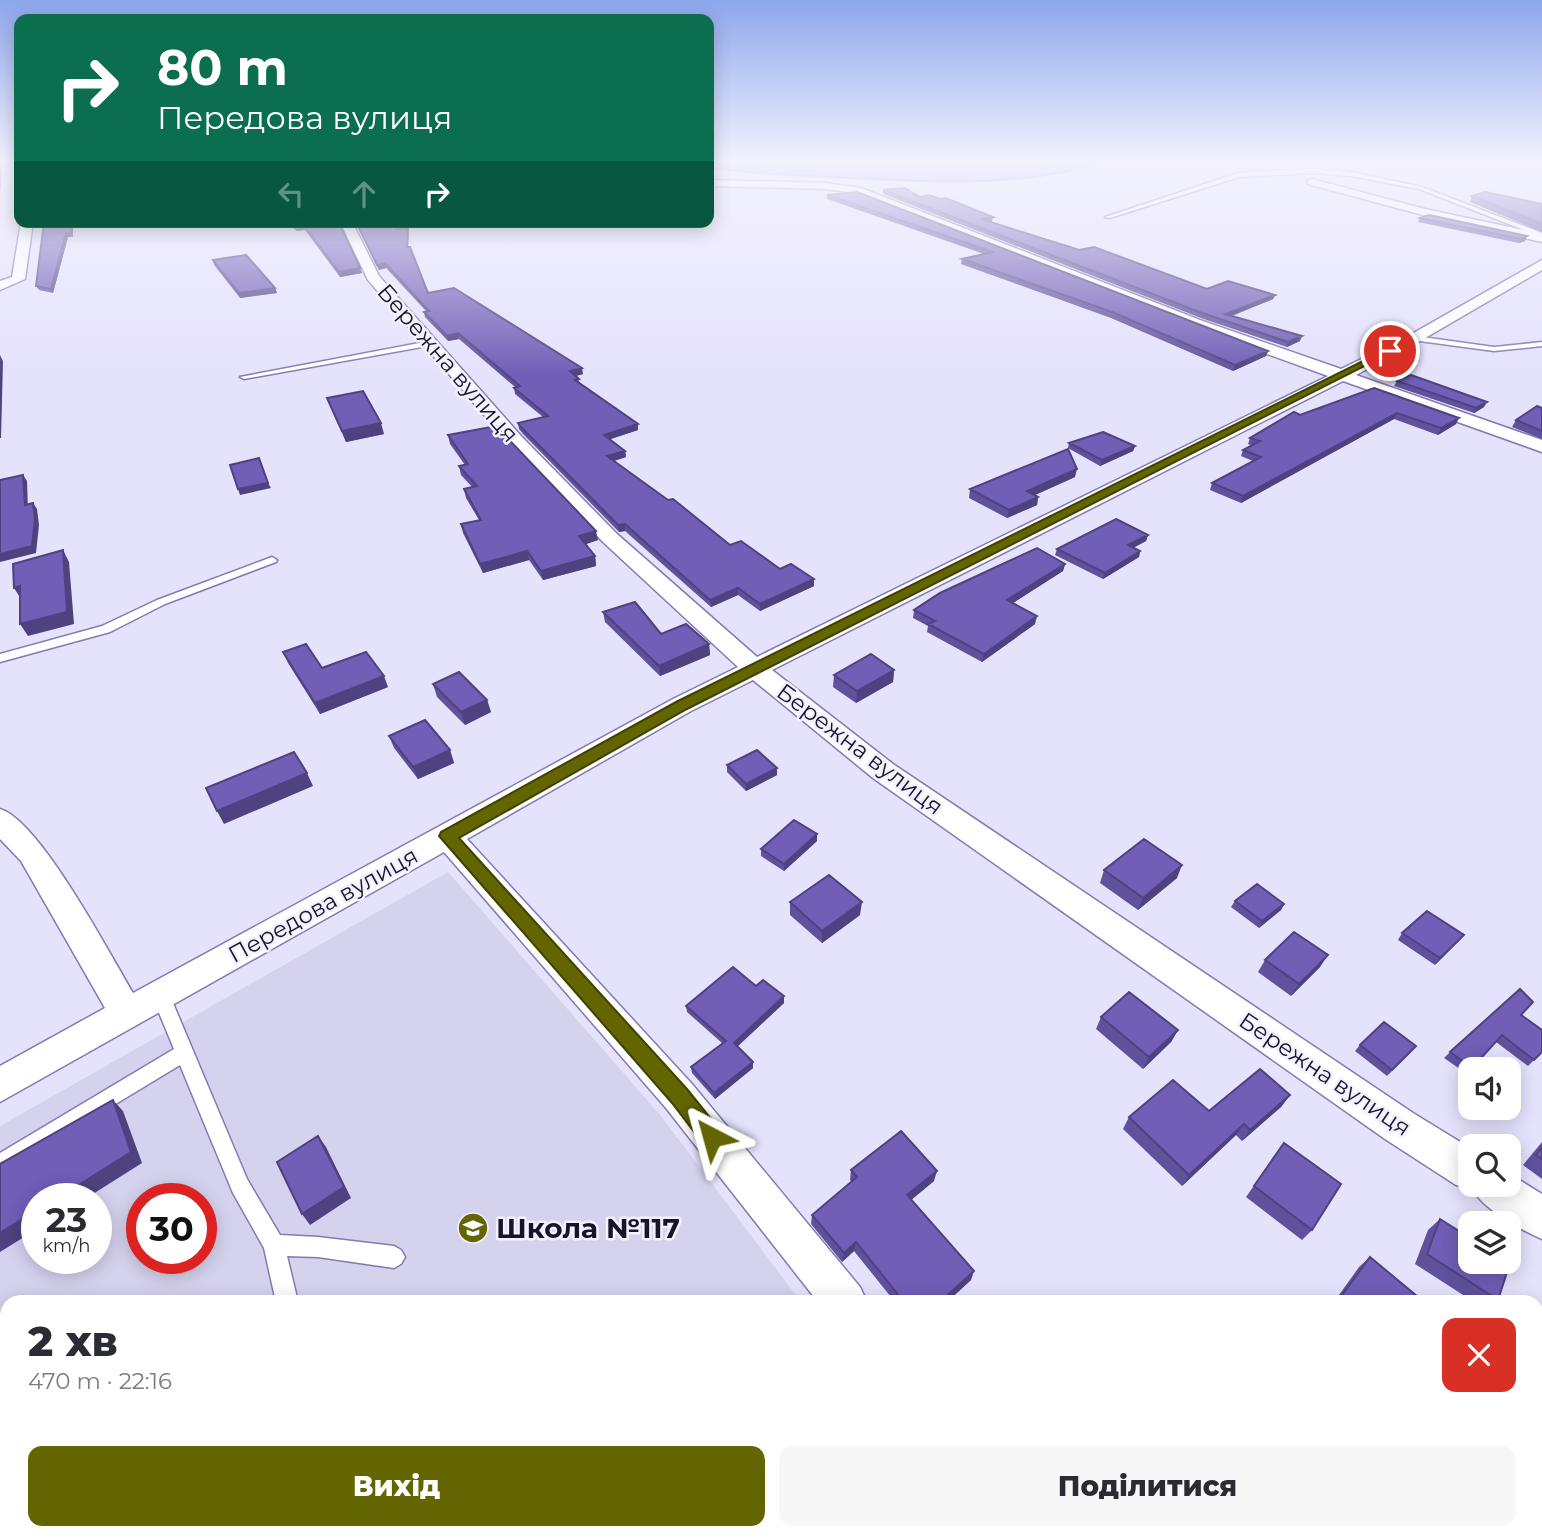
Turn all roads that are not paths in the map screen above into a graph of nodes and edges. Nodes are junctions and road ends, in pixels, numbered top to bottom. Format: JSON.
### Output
{"nodes":[{"id":1,"x":25,"y":232,"type":"edge"},
{"id":2,"x":351,"y":232,"type":"edge"},
{"id":3,"x":963,"y":232,"type":"edge"},
{"id":4,"x":1522,"y":232,"type":"edge"},
{"id":5,"x":1542,"y":236,"type":"edge"},
{"id":6,"x":1542,"y":264,"type":"edge"},
{"id":7,"x":0,"y":286,"type":"edge"},
{"id":8,"x":1415,"y":338,"type":"junction"},
{"id":9,"x":430,"y":342,"type":"junction"},
{"id":10,"x":1542,"y":344,"type":"edge"},
{"id":11,"x":1340,"y":376,"type":"junction"},
{"id":12,"x":244,"y":377,"type":"dead end"},
{"id":13,"x":1542,"y":446,"type":"edge"},
{"id":14,"x":272,"y":560,"type":"dead end"},
{"id":15,"x":0,"y":658,"type":"edge"},
{"id":16,"x":754,"y":668,"type":"junction"},
{"id":17,"x":0,"y":820,"type":"edge"},
{"id":18,"x":447,"y":836,"type":"junction"},
{"id":19,"x":161,"y":996,"type":"junction"},
{"id":20,"x":127,"y":1014,"type":"junction"},
{"id":21,"x":184,"y":1053,"type":"junction"},
{"id":22,"x":0,"y":1085,"type":"edge"},
{"id":23,"x":1458,"y":1163,"type":"edge"},
{"id":24,"x":0,"y":1164,"type":"edge"},
{"id":25,"x":1510,"y":1197,"type":"edge"},
{"id":26,"x":1542,"y":1218,"type":"edge"},
{"id":27,"x":274,"y":1245,"type":"junction"},
{"id":28,"x":394,"y":1257,"type":"dead end"},
{"id":29,"x":285,"y":1295,"type":"edge"},
{"id":30,"x":839,"y":1295,"type":"edge"}],
"edges":[{"from":1,"to":7,"type":"street"},
{"from":2,"to":9,"type":"street","name":"Бережна вулиця"},
{"from":3,"to":11,"type":"street"},
{"from":4,"to":5,"type":"street"},
{"from":6,"to":8,"type":"street","name":"Передова вулиця"},
{"from":8,"to":10,"type":"lane"},
{"from":8,"to":11,"type":"street","name":"Передова вулиця"},
{"from":9,"to":12,"type":"lane"},
{"from":9,"to":16,"type":"street","name":"Бережна вулиця"},
{"from":11,"to":13,"type":"street"},
{"from":11,"to":16,"type":"street","name":"Передова вулиця"},
{"from":14,"to":15,"type":"lane"},
{"from":16,"to":18,"type":"street","name":"Передова вулиця"},
{"from":16,"to":23,"type":"street","name":"Бережна вулиця"},
{"from":17,"to":20,"type":"street"},
{"from":18,"to":19,"type":"street","name":"Передова вулиця"},
{"from":18,"to":30,"type":"street"},
{"from":19,"to":20,"type":"street","name":"Передова вулиця"},
{"from":19,"to":21,"type":"lane"},
{"from":20,"to":22,"type":"street","name":"Передова вулиця"},
{"from":21,"to":24,"type":"lane"},
{"from":21,"to":27,"type":"lane"},
{"from":25,"to":26,"type":"street"},
{"from":27,"to":28,"type":"lane"},
{"from":27,"to":29,"type":"lane"}]}
